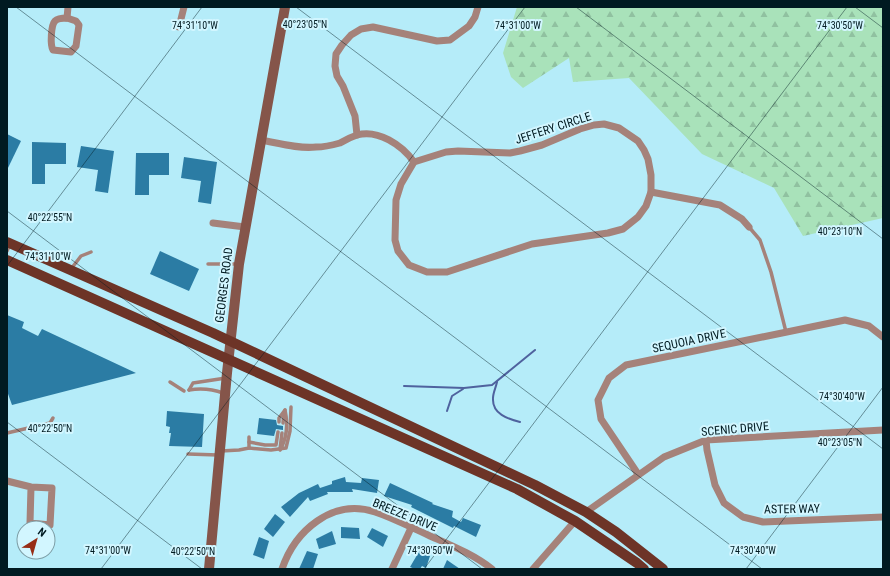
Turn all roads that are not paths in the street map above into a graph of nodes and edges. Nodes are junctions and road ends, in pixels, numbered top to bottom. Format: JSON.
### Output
{"nodes":[{"id":1,"x":68,"y":7,"type":"edge"},
{"id":2,"x":184,"y":7,"type":"edge"},
{"id":3,"x":285,"y":7,"type":"edge"},
{"id":4,"x":478,"y":7,"type":"edge"},
{"id":5,"x":68,"y":18,"type":"junction"},
{"id":6,"x":179,"y":27,"type":"dead end"},
{"id":7,"x":357,"y":135,"type":"junction"},
{"id":8,"x":261,"y":140,"type":"junction"},
{"id":9,"x":414,"y":162,"type":"junction"},
{"id":10,"x":651,"y":192,"type":"junction"},
{"id":11,"x":213,"y":223,"type":"dead end"},
{"id":12,"x":245,"y":227,"type":"junction"},
{"id":13,"x":749,"y":227,"type":"joint"},
{"id":14,"x":8,"y":245,"type":"edge"},
{"id":15,"x":91,"y":252,"type":"dead end"},
{"id":16,"x":7,"y":260,"type":"edge"},
{"id":17,"x":208,"y":264,"type":"dead end"},
{"id":18,"x":239,"y":264,"type":"junction"},
{"id":19,"x":70,"y":270,"type":"junction"},
{"id":20,"x":786,"y":332,"type":"junction"},
{"id":21,"x":883,"y":337,"type":"edge"},
{"id":22,"x":230,"y":341,"type":"junction"},
{"id":23,"x":228,"y":360,"type":"junction"},
{"id":24,"x":226,"y":378,"type":"junction"},
{"id":25,"x":170,"y":382,"type":"dead end"},
{"id":26,"x":184,"y":391,"type":"dead end"},
{"id":27,"x":225,"y":394,"type":"junction"},
{"id":28,"x":291,"y":407,"type":"dead end"},
{"id":29,"x":53,"y":418,"type":"dead end"},
{"id":30,"x":281,"y":422,"type":"dead end"},
{"id":31,"x":883,"y":430,"type":"edge"},
{"id":32,"x":7,"y":433,"type":"edge"},
{"id":33,"x":249,"y":437,"type":"dead end"},
{"id":34,"x":706,"y":440,"type":"junction"},
{"id":35,"x":249,"y":442,"type":"junction"},
{"id":36,"x":249,"y":448,"type":"junction"},
{"id":37,"x":280,"y":450,"type":"junction"},
{"id":38,"x":220,"y":453,"type":"junction"},
{"id":39,"x":188,"y":454,"type":"dead end"},
{"id":40,"x":638,"y":474,"type":"junction"},
{"id":41,"x":7,"y":481,"type":"edge"},
{"id":42,"x":30,"y":487,"type":"junction"},
{"id":43,"x":586,"y":512,"type":"junction"},
{"id":44,"x":883,"y":516,"type":"edge"},
{"id":45,"x":575,"y":521,"type":"junction"},
{"id":46,"x":411,"y":528,"type":"junction"},
{"id":47,"x":209,"y":569,"type":"edge"},
{"id":48,"x":282,"y":569,"type":"edge"},
{"id":49,"x":392,"y":569,"type":"edge"},
{"id":50,"x":492,"y":569,"type":"edge"},
{"id":51,"x":533,"y":569,"type":"edge"},
{"id":52,"x":644,"y":569,"type":"edge"},
{"id":53,"x":663,"y":569,"type":"edge"}],
"edges":[{"from":1,"to":5,"type":"street"},
{"from":2,"to":6,"type":"street"},
{"from":3,"to":8,"type":"street","name":"GEORGES ROAD"},
{"from":4,"to":7,"type":"street"},
{"from":5,"to":5,"type":"street"},
{"from":7,"to":8,"type":"street"},
{"from":7,"to":9,"type":"street"},
{"from":8,"to":12,"type":"street","name":"GEORGES ROAD"},
{"from":9,"to":10,"type":"street","name":"JEFFERY CIRCLE"},
{"from":9,"to":10,"type":"street","name":"JEFFERY CIRCLE"},
{"from":10,"to":13,"type":"street"},
{"from":11,"to":12,"type":"street"},
{"from":12,"to":18,"type":"street","name":"GEORGES ROAD"},
{"from":13,"to":20,"type":"lane"},
{"from":14,"to":19,"type":"main road"},
{"from":15,"to":19,"type":"lane"},
{"from":16,"to":23,"type":"main road"},
{"from":17,"to":18,"type":"lane"},
{"from":18,"to":22,"type":"street","name":"GEORGES ROAD"},
{"from":19,"to":22,"type":"main road"},
{"from":20,"to":21,"type":"street","name":"SEQUOIA DRIVE"},
{"from":20,"to":40,"type":"street","name":"SEQUOIA DRIVE"},
{"from":22,"to":23,"type":"street","name":"GEORGES ROAD"},
{"from":22,"to":43,"type":"main road"},
{"from":23,"to":24,"type":"street","name":"GEORGES ROAD"},
{"from":23,"to":45,"type":"main road"},
{"from":24,"to":27,"type":"street","name":"GEORGES ROAD"},
{"from":24,"to":27,"type":"lane"},
{"from":25,"to":26,"type":"lane"},
{"from":27,"to":38,"type":"street","name":"GEORGES ROAD"},
{"from":28,"to":37,"type":"lane"},
{"from":29,"to":32,"type":"lane"},
{"from":30,"to":37,"type":"lane"},
{"from":31,"to":34,"type":"street","name":"SCENIC DRIVE"},
{"from":33,"to":35,"type":"lane"},
{"from":34,"to":40,"type":"street","name":"SCENIC DRIVE"},
{"from":34,"to":44,"type":"street","name":"ASTER WAY"},
{"from":35,"to":36,"type":"lane"},
{"from":35,"to":37,"type":"lane"},
{"from":36,"to":37,"type":"lane"},
{"from":36,"to":38,"type":"lane"},
{"from":38,"to":39,"type":"lane"},
{"from":38,"to":47,"type":"street","name":"GEORGES ROAD"},
{"from":40,"to":43,"type":"street","name":"SCENIC DRIVE"},
{"from":41,"to":42,"type":"street"},
{"from":42,"to":42,"type":"street"},
{"from":43,"to":53,"type":"main road"},
{"from":45,"to":51,"type":"street"},
{"from":45,"to":52,"type":"main road"},
{"from":46,"to":48,"type":"street","name":"BREEZE DRIVE"},
{"from":46,"to":49,"type":"street"},
{"from":46,"to":50,"type":"street","name":"BREEZE DRIVE"}]}
